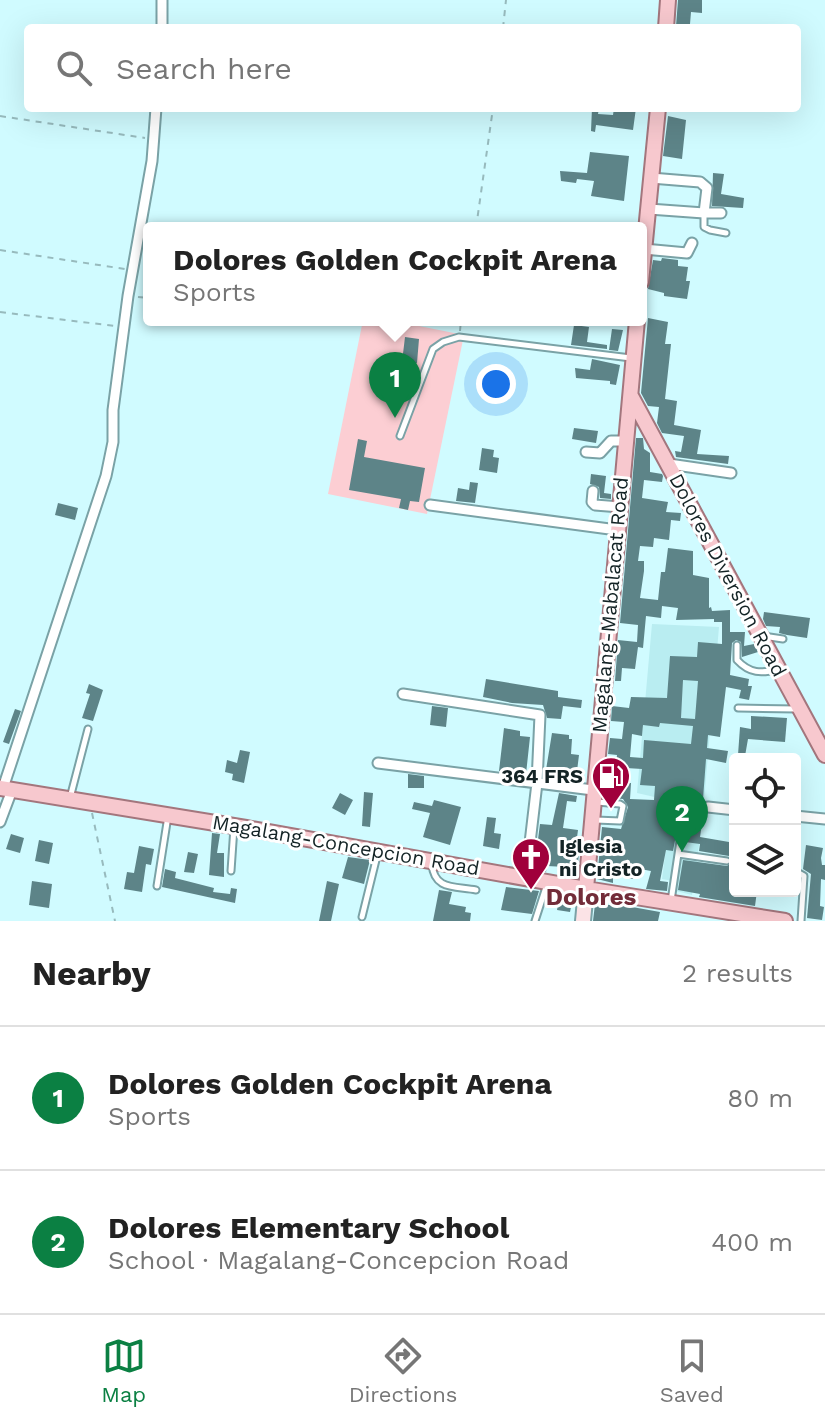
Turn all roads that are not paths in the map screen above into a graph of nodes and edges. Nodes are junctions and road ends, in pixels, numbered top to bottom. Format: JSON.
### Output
{"nodes":[{"id":1,"x":162,"y":0,"type":"edge"},
{"id":2,"x":668,"y":0,"type":"edge"},
{"id":3,"x":162,"y":24,"type":"edge"},
{"id":4,"x":666,"y":24,"type":"edge"},
{"id":5,"x":156,"y":112,"type":"edge"},
{"id":6,"x":658,"y":112,"type":"edge"},
{"id":7,"x":651,"y":178,"type":"junction"},
{"id":8,"x":649,"y":209,"type":"junction"},
{"id":9,"x":704,"y":213,"type":"junction"},
{"id":10,"x":721,"y":213,"type":"dead end"},
{"id":11,"x":647,"y":225,"type":"edge"},
{"id":12,"x":726,"y":233,"type":"dead end"},
{"id":13,"x":692,"y":243,"type":"dead end"},
{"id":14,"x":647,"y":249,"type":"edge"},
{"id":15,"x":636,"y":326,"type":"edge"},
{"id":16,"x":633,"y":358,"type":"junction"},
{"id":17,"x":631,"y":395,"type":"junction"},
{"id":18,"x":400,"y":436,"type":"dead end"},
{"id":19,"x":626,"y":441,"type":"junction"},
{"id":20,"x":586,"y":452,"type":"dead end"},
{"id":21,"x":669,"y":464,"type":"junction"},
{"id":22,"x":731,"y":473,"type":"dead end"},
{"id":23,"x":593,"y":491,"type":"dead end"},
{"id":24,"x":430,"y":505,"type":"dead end"},
{"id":25,"x":620,"y":507,"type":"junction"},
{"id":26,"x":617,"y":530,"type":"junction"},
{"id":27,"x":762,"y":636,"type":"junction"},
{"id":28,"x":783,"y":639,"type":"dead end"},
{"id":29,"x":737,"y":645,"type":"dead end"},
{"id":30,"x":779,"y":670,"type":"junction"},
{"id":31,"x":403,"y":694,"type":"dead end"},
{"id":32,"x":738,"y":708,"type":"dead end"},
{"id":33,"x":801,"y":709,"type":"junction"},
{"id":34,"x":88,"y":729,"type":"dead end"},
{"id":35,"x":825,"y":755,"type":"edge"},
{"id":36,"x":378,"y":763,"type":"dead end"},
{"id":37,"x":537,"y":783,"type":"junction"},
{"id":38,"x":5,"y":788,"type":"edge"},
{"id":39,"x":592,"y":796,"type":"junction"},
{"id":40,"x":70,"y":799,"type":"junction"},
{"id":41,"x":708,"y":807,"type":"dead end"},
{"id":42,"x":729,"y":809,"type":"edge"},
{"id":43,"x":168,"y":815,"type":"junction"},
{"id":44,"x":801,"y":817,"type":"edge"},
{"id":45,"x":590,"y":819,"type":"junction"},
{"id":46,"x":825,"y":819,"type":"edge"},
{"id":47,"x":0,"y":822,"type":"edge"},
{"id":48,"x":235,"y":826,"type":"junction"},
{"id":49,"x":681,"y":834,"type":"dead end"},
{"id":50,"x":378,"y":851,"type":"junction"},
{"id":51,"x":678,"y":854,"type":"junction"},
{"id":52,"x":431,"y":860,"type":"junction"},
{"id":53,"x":727,"y":861,"type":"dead end"},
{"id":54,"x":231,"y":871,"type":"dead end"},
{"id":55,"x":801,"y":873,"type":"edge"},
{"id":56,"x":526,"y":877,"type":"junction"},
{"id":57,"x":548,"y":881,"type":"junction"},
{"id":58,"x":157,"y":886,"type":"dead end"},
{"id":59,"x":586,"y":889,"type":"junction"},
{"id":60,"x":476,"y":890,"type":"dead end"},
{"id":61,"x":671,"y":902,"type":"junction"},
{"id":62,"x":362,"y":917,"type":"dead end"},
{"id":63,"x":756,"y":919,"type":"edge"},
{"id":64,"x":535,"y":921,"type":"edge"},
{"id":65,"x":583,"y":921,"type":"edge"},
{"id":66,"x":785,"y":921,"type":"edge"},
{"id":67,"x":801,"y":921,"type":"edge"}],
"edges":[{"from":1,"to":3,"type":"street"},
{"from":2,"to":4,"type":"main road"},
{"from":5,"to":38,"type":"street"},
{"from":6,"to":7,"type":"main road"},
{"from":7,"to":8,"type":"main road"},
{"from":7,"to":9,"type":"street"},
{"from":8,"to":9,"type":"street"},
{"from":8,"to":11,"type":"main road"},
{"from":9,"to":10,"type":"street"},
{"from":9,"to":12,"type":"lane"},
{"from":13,"to":14,"type":"street"},
{"from":15,"to":16,"type":"main road","name":"Magalang-Mabalacat Road"},
{"from":16,"to":17,"type":"main road","name":"Magalang-Mabalacat Road"},
{"from":16,"to":18,"type":"lane"},
{"from":17,"to":19,"type":"main road","name":"Magalang-Mabalacat Road"},
{"from":17,"to":21,"type":"main road","name":"Dolores Diversion Road"},
{"from":19,"to":20,"type":"street"},
{"from":19,"to":25,"type":"main road","name":"Magalang-Mabalacat Road"},
{"from":21,"to":22,"type":"street"},
{"from":21,"to":27,"type":"main road","name":"Dolores Diversion Road"},
{"from":23,"to":25,"type":"street"},
{"from":24,"to":26,"type":"street"},
{"from":25,"to":26,"type":"main road","name":"Magalang-Mabalacat Road"},
{"from":26,"to":39,"type":"main road","name":"Magalang-Mabalacat Road"},
{"from":27,"to":28,"type":"lane"},
{"from":27,"to":30,"type":"main road","name":"Dolores Diversion Road"},
{"from":29,"to":30,"type":"lane"},
{"from":30,"to":33,"type":"main road","name":"Dolores Diversion Road"},
{"from":31,"to":37,"type":"street"},
{"from":32,"to":33,"type":"lane"},
{"from":33,"to":35,"type":"main road","name":"Dolores Diversion Road"},
{"from":34,"to":40,"type":"lane"},
{"from":36,"to":37,"type":"street"},
{"from":37,"to":39,"type":"street"},
{"from":37,"to":56,"type":"street"},
{"from":38,"to":40,"type":"main road","name":"Magalang-Concepcion Road"},
{"from":38,"to":47,"type":"street"},
{"from":39,"to":45,"type":"main road","name":"Magalang-Mabalacat Road"},
{"from":39,"to":45,"type":"lane"},
{"from":40,"to":43,"type":"main road","name":"Magalang-Concepcion Road"},
{"from":41,"to":42,"type":"street"},
{"from":43,"to":48,"type":"main road","name":"Magalang-Concepcion Road"},
{"from":43,"to":58,"type":"lane"},
{"from":44,"to":46,"type":"street"},
{"from":45,"to":59,"type":"main road","name":"Magalang-Mabalacat Road"},
{"from":48,"to":50,"type":"main road","name":"Magalang-Concepcion Road"},
{"from":48,"to":54,"type":"lane"},
{"from":49,"to":51,"type":"lane"},
{"from":50,"to":52,"type":"main road","name":"Magalang-Concepcion Road"},
{"from":50,"to":62,"type":"lane"},
{"from":51,"to":53,"type":"lane"},
{"from":51,"to":61,"type":"lane"},
{"from":52,"to":56,"type":"main road","name":"Magalang-Concepcion Road"},
{"from":52,"to":60,"type":"lane"},
{"from":55,"to":67,"type":"lane"},
{"from":56,"to":57,"type":"main road","name":"Magalang-Concepcion Road"},
{"from":57,"to":59,"type":"main road","name":"Magalang-Concepcion Road"},
{"from":57,"to":64,"type":"lane"},
{"from":59,"to":61,"type":"main road","name":"Magalang-Concepcion Road"},
{"from":59,"to":65,"type":"street"},
{"from":61,"to":63,"type":"main road","name":"Magalang-Concepcion Road"},
{"from":63,"to":66,"type":"main road","name":"Magalang-Concepcion Road"}]}
